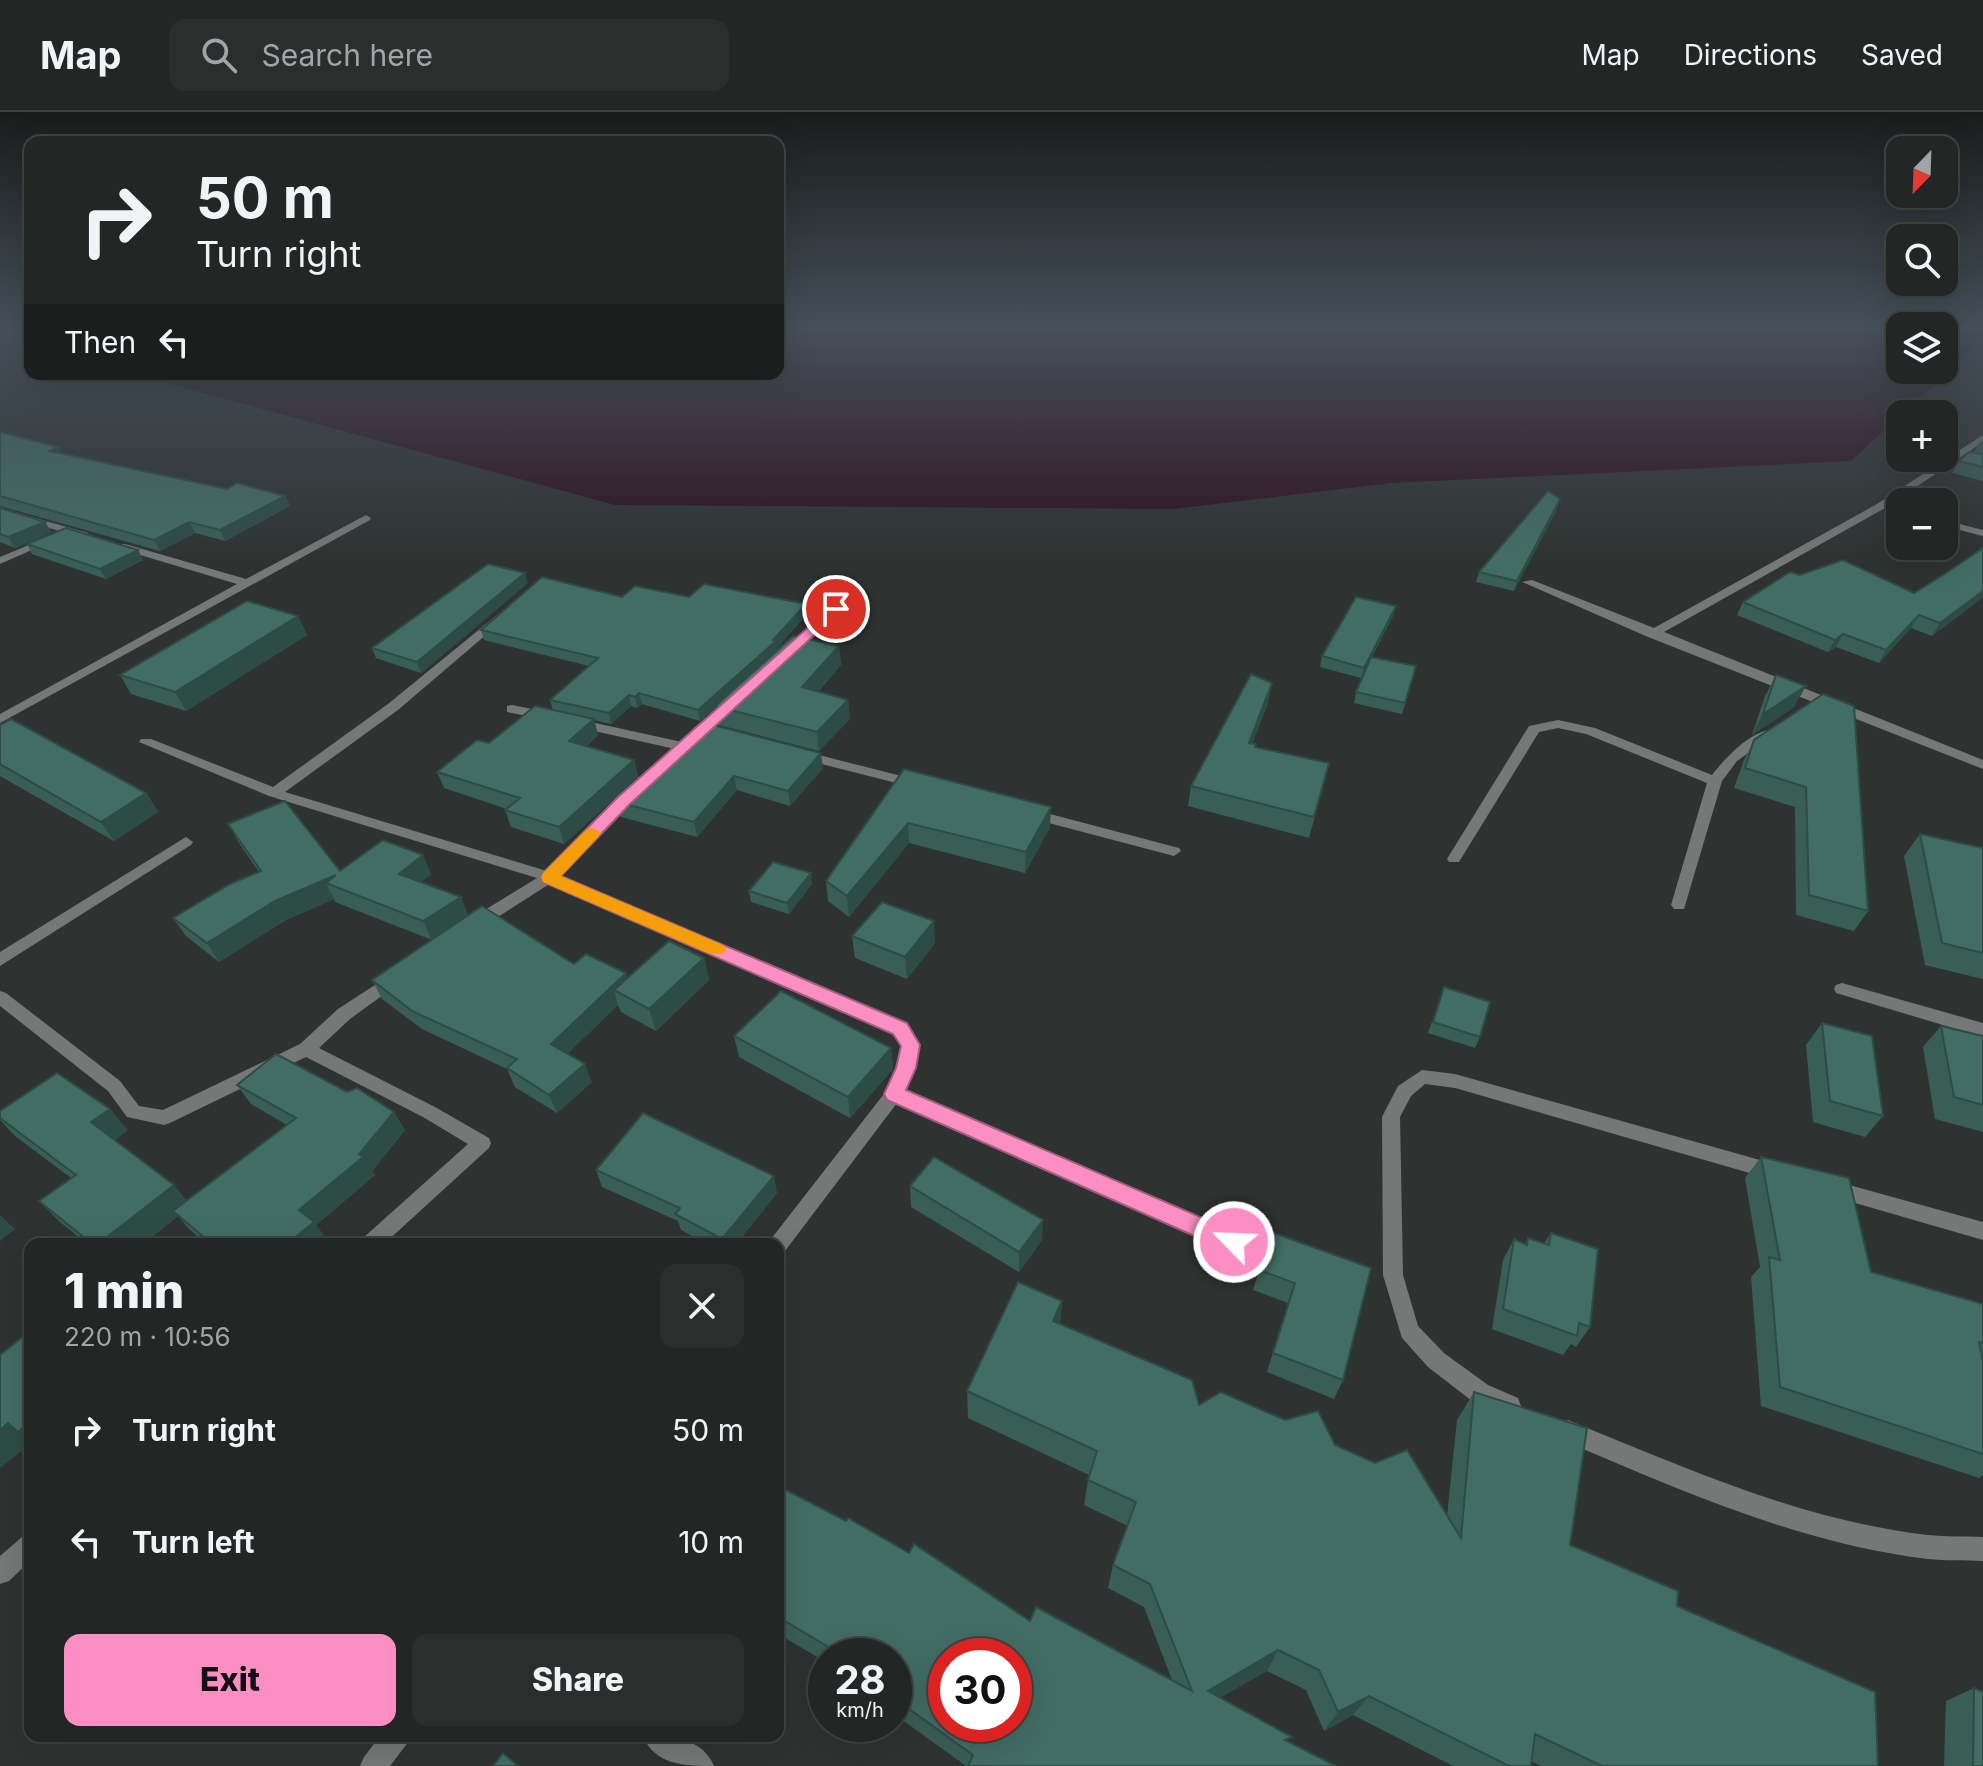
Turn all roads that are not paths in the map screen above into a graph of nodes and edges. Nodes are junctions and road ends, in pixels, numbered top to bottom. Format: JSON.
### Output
{"nodes":[{"id":1,"x":1983,"y":438,"type":"edge"},
{"id":2,"x":1958,"y":453,"type":"edge"},
{"id":3,"x":1958,"y":456,"type":"edge"},
{"id":4,"x":1969,"y":458,"type":"edge"},
{"id":5,"x":1930,"y":472,"type":"edge"},
{"id":6,"x":1881,"y":506,"type":"junction"},
{"id":7,"x":1886,"y":507,"type":"edge"},
{"id":8,"x":0,"y":511,"type":"edge"},
{"id":9,"x":366,"y":518,"type":"dead end"},
{"id":10,"x":1958,"y":527,"type":"edge"},
{"id":11,"x":71,"y":531,"type":"junction"},
{"id":12,"x":1983,"y":533,"type":"edge"},
{"id":13,"x":100,"y":540,"type":"edge"},
{"id":14,"x":115,"y":544,"type":"edge"},
{"id":15,"x":0,"y":561,"type":"edge"},
{"id":16,"x":1528,"y":582,"type":"dead end"},
{"id":17,"x":246,"y":583,"type":"junction"},
{"id":18,"x":514,"y":605,"type":"edge"},
{"id":19,"x":836,"y":609,"type":"dead end"},
{"id":20,"x":1652,"y":634,"type":"junction"},
{"id":21,"x":778,"y":663,"type":"edge"},
{"id":22,"x":745,"y":693,"type":"edge"},
{"id":23,"x":512,"y":709,"type":"dead end"},
{"id":24,"x":0,"y":719,"type":"edge"},
{"id":25,"x":1782,"y":725,"type":"edge"},
{"id":26,"x":704,"y":729,"type":"junction"},
{"id":27,"x":719,"y":733,"type":"edge"},
{"id":28,"x":146,"y":742,"type":"dead end"},
{"id":29,"x":685,"y":747,"type":"junction"},
{"id":30,"x":795,"y":753,"type":"edge"},
{"id":31,"x":1983,"y":765,"type":"edge"},
{"id":32,"x":1715,"y":781,"type":"junction"},
{"id":33,"x":932,"y":788,"type":"edge"},
{"id":34,"x":274,"y":793,"type":"junction"},
{"id":35,"x":1023,"y":812,"type":"edge"},
{"id":36,"x":186,"y":842,"type":"dead end"},
{"id":37,"x":1174,"y":851,"type":"dead end"},
{"id":38,"x":1454,"y":859,"type":"dead end"},
{"id":39,"x":550,"y":877,"type":"junction"},
{"id":40,"x":1679,"y":905,"type":"dead end"},
{"id":41,"x":454,"y":936,"type":"edge"},
{"id":42,"x":0,"y":960,"type":"edge"},
{"id":43,"x":405,"y":971,"type":"edge"},
{"id":44,"x":1842,"y":989,"type":"dead end"},
{"id":45,"x":0,"y":997,"type":"edge"},
{"id":46,"x":1983,"y":1030,"type":"edge"},
{"id":47,"x":306,"y":1049,"type":"junction"},
{"id":48,"x":894,"y":1094,"type":"junction"},
{"id":49,"x":1787,"y":1176,"type":"edge"},
{"id":50,"x":1817,"y":1184,"type":"edge"},
{"id":51,"x":1983,"y":1231,"type":"edge"},
{"id":52,"x":377,"y":1238,"type":"edge"},
{"id":53,"x":783,"y":1238,"type":"edge"},
{"id":54,"x":1234,"y":1242,"type":"dead end"},
{"id":55,"x":1983,"y":1549,"type":"edge"},
{"id":56,"x":24,"y":1550,"type":"edge"},
{"id":57,"x":0,"y":1572,"type":"edge"},
{"id":58,"x":392,"y":1742,"type":"edge"},
{"id":59,"x":665,"y":1742,"type":"edge"},
{"id":60,"x":373,"y":1766,"type":"edge"},
{"id":61,"x":701,"y":1766,"type":"edge"}],
"edges":[{"from":1,"to":2,"type":"street"},
{"from":3,"to":4,"type":"street"},
{"from":5,"to":6,"type":"street"},
{"from":6,"to":7,"type":"street"},
{"from":6,"to":20,"type":"street"},
{"from":8,"to":11,"type":"street"},
{"from":9,"to":17,"type":"street"},
{"from":10,"to":12,"type":"street"},
{"from":11,"to":13,"type":"street"},
{"from":11,"to":15,"type":"street"},
{"from":14,"to":17,"type":"street"},
{"from":16,"to":20,"type":"street"},
{"from":17,"to":24,"type":"street"},
{"from":18,"to":34,"type":"street"},
{"from":19,"to":21,"type":"street"},
{"from":20,"to":31,"type":"street"},
{"from":22,"to":26,"type":"street"},
{"from":23,"to":29,"type":"street"},
{"from":25,"to":32,"type":"street"},
{"from":26,"to":27,"type":"street"},
{"from":26,"to":29,"type":"street"},
{"from":28,"to":34,"type":"street"},
{"from":29,"to":39,"type":"street"},
{"from":30,"to":33,"type":"street"},
{"from":32,"to":38,"type":"street"},
{"from":32,"to":40,"type":"street"},
{"from":34,"to":39,"type":"street"},
{"from":35,"to":37,"type":"street"},
{"from":36,"to":42,"type":"street"},
{"from":39,"to":41,"type":"street"},
{"from":39,"to":48,"type":"street"},
{"from":43,"to":47,"type":"street"},
{"from":44,"to":46,"type":"street"},
{"from":45,"to":47,"type":"street"},
{"from":47,"to":52,"type":"street"},
{"from":48,"to":53,"type":"street"},
{"from":48,"to":54,"type":"street"},
{"from":49,"to":55,"type":"street"},
{"from":50,"to":51,"type":"street"},
{"from":56,"to":57,"type":"street"},
{"from":58,"to":60,"type":"street"},
{"from":59,"to":61,"type":"street"}]}
